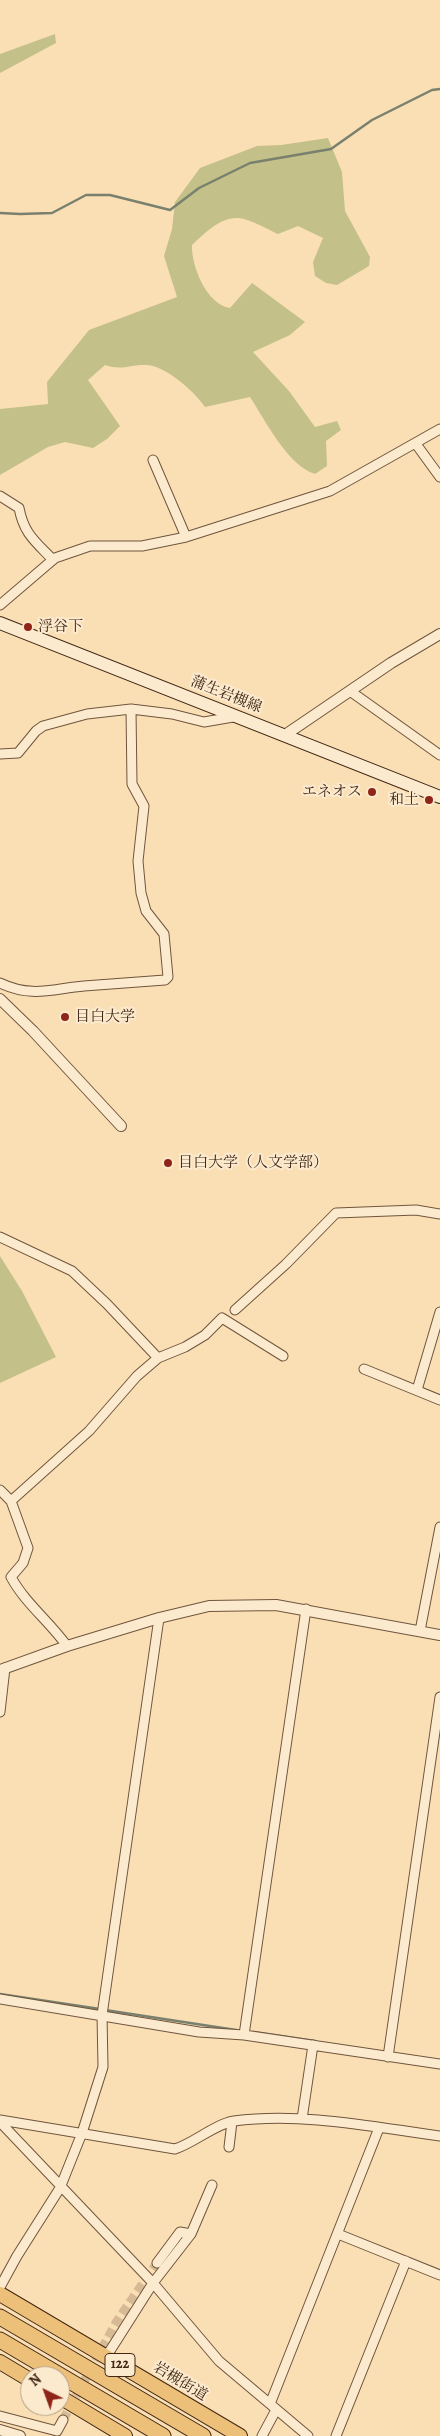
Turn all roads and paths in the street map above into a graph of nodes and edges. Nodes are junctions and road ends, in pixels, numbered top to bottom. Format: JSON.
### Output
{"nodes":[{"id":1,"x":440,"y":429,"type":"edge"},
{"id":2,"x":416,"y":444,"type":"junction"},
{"id":3,"x":153,"y":460,"type":"dead end"},
{"id":4,"x":440,"y":477,"type":"edge"},
{"id":5,"x":0,"y":496,"type":"edge"},
{"id":6,"x":186,"y":537,"type":"junction"},
{"id":7,"x":52,"y":560,"type":"junction"},
{"id":8,"x":0,"y":605,"type":"edge"},
{"id":9,"x":0,"y":623,"type":"edge"},
{"id":10,"x":440,"y":634,"type":"edge"},
{"id":11,"x":350,"y":691,"type":"junction"},
{"id":12,"x":131,"y":709,"type":"junction"},
{"id":13,"x":236,"y":716,"type":"junction"},
{"id":14,"x":285,"y":735,"type":"junction"},
{"id":15,"x":0,"y":754,"type":"edge"},
{"id":16,"x":440,"y":755,"type":"edge"},
{"id":17,"x":440,"y":797,"type":"edge"},
{"id":18,"x":0,"y":983,"type":"edge"},
{"id":19,"x":0,"y":999,"type":"edge"},
{"id":20,"x":122,"y":1126,"type":"dead end"},
{"id":21,"x":440,"y":1214,"type":"edge"},
{"id":22,"x":0,"y":1237,"type":"edge"},
{"id":23,"x":235,"y":1310,"type":"dead end"},
{"id":24,"x":440,"y":1312,"type":"edge"},
{"id":25,"x":283,"y":1356,"type":"dead end"},
{"id":26,"x":158,"y":1358,"type":"junction"},
{"id":27,"x":364,"y":1369,"type":"dead end"},
{"id":28,"x":417,"y":1390,"type":"junction"},
{"id":29,"x":440,"y":1400,"type":"edge"},
{"id":30,"x":0,"y":1490,"type":"edge"},
{"id":31,"x":11,"y":1502,"type":"junction"},
{"id":32,"x":440,"y":1527,"type":"edge"},
{"id":33,"x":306,"y":1609,"type":"junction"},
{"id":34,"x":160,"y":1618,"type":"junction"},
{"id":35,"x":420,"y":1631,"type":"junction"},
{"id":36,"x":440,"y":1635,"type":"edge"},
{"id":37,"x":66,"y":1646,"type":"junction"},
{"id":38,"x":3,"y":1669,"type":"edge"},
{"id":39,"x":440,"y":1697,"type":"edge"},
{"id":40,"x":0,"y":1712,"type":"edge"},
{"id":41,"x":0,"y":1999,"type":"edge"},
{"id":42,"x":102,"y":2015,"type":"junction"},
{"id":43,"x":244,"y":2035,"type":"junction"},
{"id":44,"x":313,"y":2045,"type":"junction"},
{"id":45,"x":388,"y":2057,"type":"junction"},
{"id":46,"x":440,"y":2064,"type":"edge"},
{"id":47,"x":302,"y":2118,"type":"junction"},
{"id":48,"x":0,"y":2121,"type":"edge"},
{"id":49,"x":232,"y":2122,"type":"junction"},
{"id":50,"x":379,"y":2128,"type":"junction"},
{"id":51,"x":82,"y":2133,"type":"junction"},
{"id":52,"x":440,"y":2136,"type":"edge"},
{"id":53,"x":229,"y":2147,"type":"dead end"},
{"id":54,"x":212,"y":2186,"type":"dead end"},
{"id":55,"x":60,"y":2188,"type":"junction"},
{"id":56,"x":191,"y":2234,"type":"junction"},
{"id":57,"x":338,"y":2234,"type":"junction"},
{"id":58,"x":406,"y":2261,"type":"junction"},
{"id":59,"x":157,"y":2263,"type":"tunnel mouth"},
{"id":60,"x":440,"y":2275,"type":"edge"},
{"id":61,"x":152,"y":2283,"type":"junction"},
{"id":62,"x":0,"y":2287,"type":"edge"},
{"id":63,"x":0,"y":2294,"type":"edge"},
{"id":64,"x":0,"y":2316,"type":"edge"},
{"id":65,"x":0,"y":2340,"type":"edge"},
{"id":66,"x":106,"y":2357,"type":"junction"},
{"id":67,"x":0,"y":2362,"type":"edge"},
{"id":68,"x":20,"y":2374,"type":"edge"},
{"id":69,"x":70,"y":2404,"type":"edge"},
{"id":70,"x":273,"y":2407,"type":"junction"},
{"id":71,"x":0,"y":2416,"type":"edge"},
{"id":72,"x":63,"y":2420,"type":"tunnel mouth"},
{"id":73,"x":0,"y":2430,"type":"edge"},
{"id":74,"x":20,"y":2436,"type":"edge"},
{"id":75,"x":125,"y":2436,"type":"edge"},
{"id":76,"x":163,"y":2436,"type":"edge"},
{"id":77,"x":203,"y":2436,"type":"edge"},
{"id":78,"x":240,"y":2436,"type":"edge"},
{"id":79,"x":262,"y":2436,"type":"edge"},
{"id":80,"x":308,"y":2436,"type":"edge"},
{"id":81,"x":336,"y":2436,"type":"edge"}],
"edges":[{"from":1,"to":2,"type":"street"},
{"from":2,"to":4,"type":"street"},
{"from":2,"to":6,"type":"street"},
{"from":3,"to":6,"type":"street"},
{"from":5,"to":7,"type":"street"},
{"from":6,"to":7,"type":"street"},
{"from":7,"to":8,"type":"street"},
{"from":9,"to":13,"type":"main road","name":"蒲生岩槻線"},
{"from":10,"to":11,"type":"street"},
{"from":11,"to":14,"type":"street"},
{"from":11,"to":16,"type":"street"},
{"from":12,"to":13,"type":"street"},
{"from":12,"to":15,"type":"street"},
{"from":12,"to":18,"type":"street"},
{"from":13,"to":14,"type":"main road","name":"蒲生岩槻線"},
{"from":14,"to":17,"type":"main road","name":"蒲生岩槻線"},
{"from":19,"to":20,"type":"street"},
{"from":21,"to":23,"type":"street"},
{"from":22,"to":26,"type":"street"},
{"from":24,"to":28,"type":"street"},
{"from":25,"to":26,"type":"street"},
{"from":26,"to":31,"type":"street"},
{"from":27,"to":28,"type":"street"},
{"from":28,"to":29,"type":"street"},
{"from":30,"to":31,"type":"street"},
{"from":31,"to":37,"type":"street"},
{"from":32,"to":35,"type":"street"},
{"from":33,"to":34,"type":"street"},
{"from":33,"to":35,"type":"street"},
{"from":33,"to":43,"type":"street"},
{"from":34,"to":37,"type":"street"},
{"from":34,"to":42,"type":"street"},
{"from":35,"to":36,"type":"street"},
{"from":37,"to":38,"type":"street"},
{"from":38,"to":40,"type":"street"},
{"from":39,"to":45,"type":"street"},
{"from":41,"to":42,"type":"street"},
{"from":42,"to":43,"type":"street"},
{"from":42,"to":51,"type":"street"},
{"from":43,"to":44,"type":"street"},
{"from":44,"to":45,"type":"street"},
{"from":44,"to":47,"type":"street"},
{"from":45,"to":46,"type":"street"},
{"from":47,"to":49,"type":"street"},
{"from":47,"to":50,"type":"street"},
{"from":48,"to":51,"type":"street"},
{"from":48,"to":55,"type":"street"},
{"from":49,"to":51,"type":"street"},
{"from":49,"to":53,"type":"street"},
{"from":50,"to":52,"type":"street"},
{"from":50,"to":57,"type":"street"},
{"from":51,"to":55,"type":"street"},
{"from":54,"to":56,"type":"street"},
{"from":55,"to":61,"type":"street"},
{"from":55,"to":62,"type":"street"},
{"from":56,"to":59,"type":"street"},
{"from":56,"to":61,"type":"street"},
{"from":57,"to":58,"type":"street"},
{"from":57,"to":70,"type":"street"},
{"from":58,"to":60,"type":"street"},
{"from":58,"to":81,"type":"street"},
{"from":61,"to":66,"type":"street"},
{"from":61,"to":70,"type":"street"},
{"from":63,"to":66,"type":"highway","name":"岩槻街道","number":"122"},
{"from":64,"to":77,"type":"highway"},
{"from":65,"to":76,"type":"highway"},
{"from":66,"to":78,"type":"highway","name":"岩槻街道","number":"122"},
{"from":67,"to":68,"type":"highway"},
{"from":69,"to":75,"type":"highway"},
{"from":70,"to":79,"type":"street"},
{"from":70,"to":80,"type":"street"},
{"from":71,"to":72,"type":"street"},
{"from":73,"to":74,"type":"street"}]}
